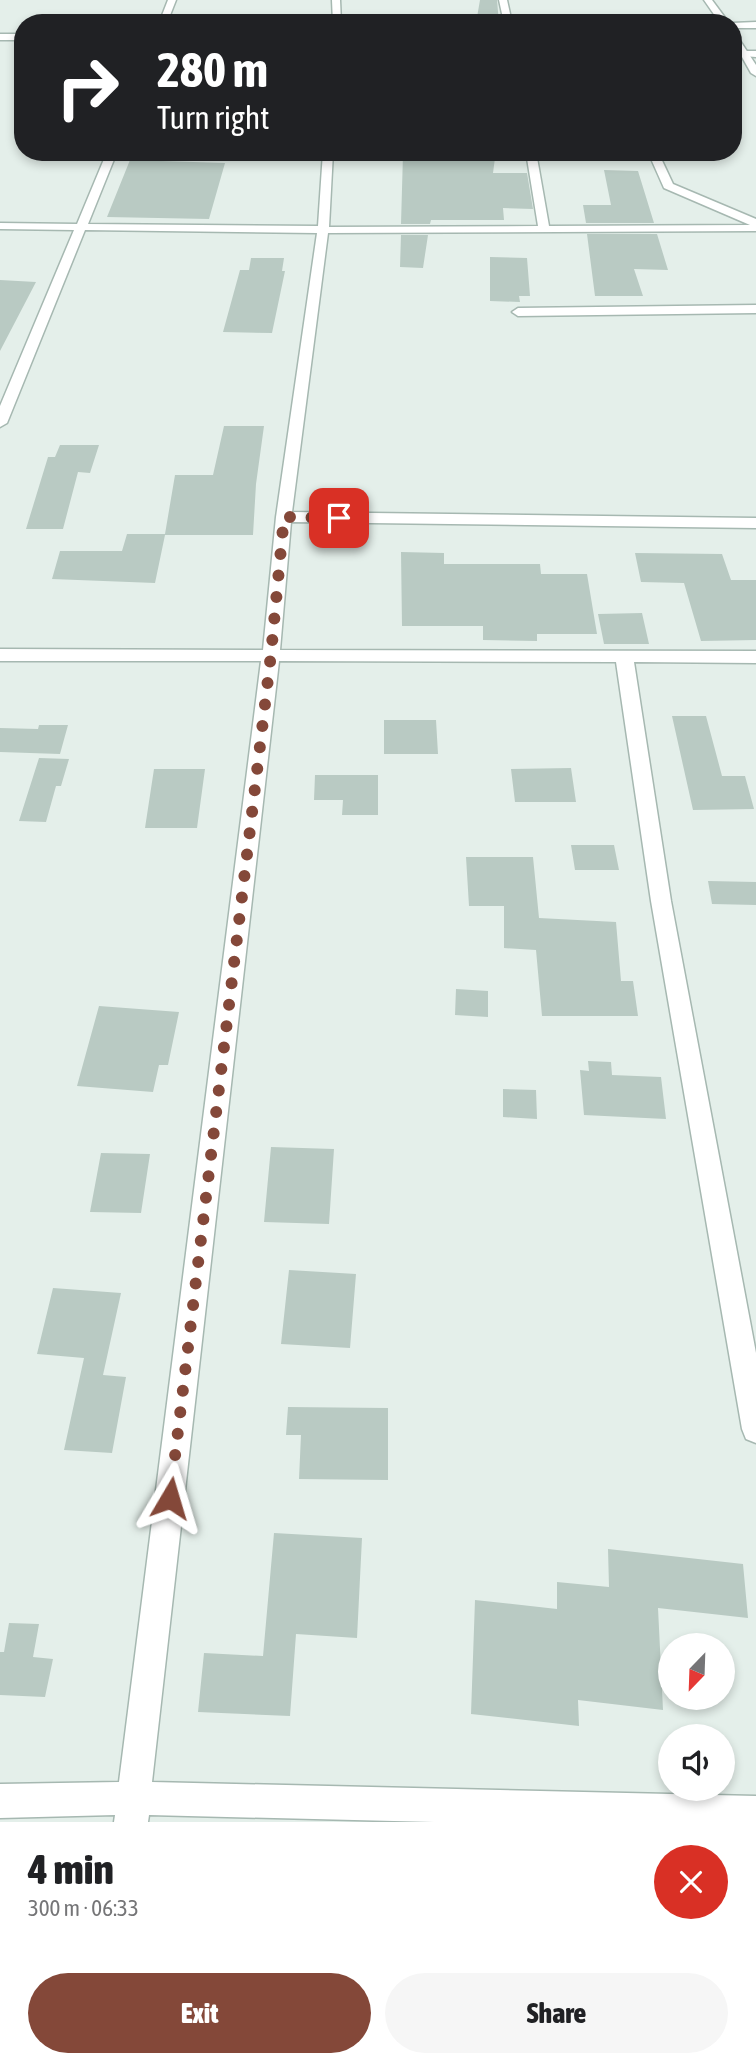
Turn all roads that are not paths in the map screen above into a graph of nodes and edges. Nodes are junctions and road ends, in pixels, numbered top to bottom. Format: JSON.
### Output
{"nodes":[{"id":1,"x":751,"y":54,"type":"edge"},
{"id":2,"x":756,"y":73,"type":"edge"},
{"id":3,"x":108,"y":161,"type":"edge"},
{"id":4,"x":327,"y":161,"type":"edge"},
{"id":5,"x":533,"y":161,"type":"edge"},
{"id":6,"x":657,"y":161,"type":"edge"},
{"id":7,"x":0,"y":226,"type":"edge"},
{"id":8,"x":756,"y":226,"type":"edge"},
{"id":9,"x":82,"y":227,"type":"junction"},
{"id":10,"x":544,"y":229,"type":"junction"},
{"id":11,"x":323,"y":230,"type":"junction"},
{"id":12,"x":756,"y":309,"type":"edge"},
{"id":13,"x":518,"y":312,"type":"dead end"},
{"id":14,"x":0,"y":423,"type":"edge"},
{"id":15,"x":284,"y":517,"type":"junction"},
{"id":16,"x":756,"y":523,"type":"edge"},
{"id":17,"x":271,"y":654,"type":"junction"},
{"id":18,"x":0,"y":655,"type":"edge"},
{"id":19,"x":624,"y":655,"type":"junction"},
{"id":20,"x":756,"y":657,"type":"edge"},
{"id":21,"x":756,"y":1429,"type":"edge"},
{"id":22,"x":0,"y":1801,"type":"edge"},
{"id":23,"x":132,"y":1810,"type":"edge"},
{"id":24,"x":756,"y":1813,"type":"edge"}],
"edges":[{"from":1,"to":2,"type":"street"},
{"from":3,"to":9,"type":"street"},
{"from":4,"to":11,"type":"street"},
{"from":5,"to":10,"type":"street"},
{"from":6,"to":8,"type":"street"},
{"from":7,"to":9,"type":"street"},
{"from":8,"to":10,"type":"street"},
{"from":9,"to":11,"type":"street"},
{"from":9,"to":14,"type":"street"},
{"from":10,"to":11,"type":"street"},
{"from":11,"to":15,"type":"street"},
{"from":12,"to":13,"type":"street"},
{"from":15,"to":16,"type":"street"},
{"from":15,"to":17,"type":"street"},
{"from":17,"to":18,"type":"street"},
{"from":17,"to":19,"type":"street"},
{"from":17,"to":23,"type":"street"},
{"from":19,"to":20,"type":"street"},
{"from":19,"to":21,"type":"street"},
{"from":22,"to":23,"type":"street"},
{"from":23,"to":24,"type":"street"}]}
